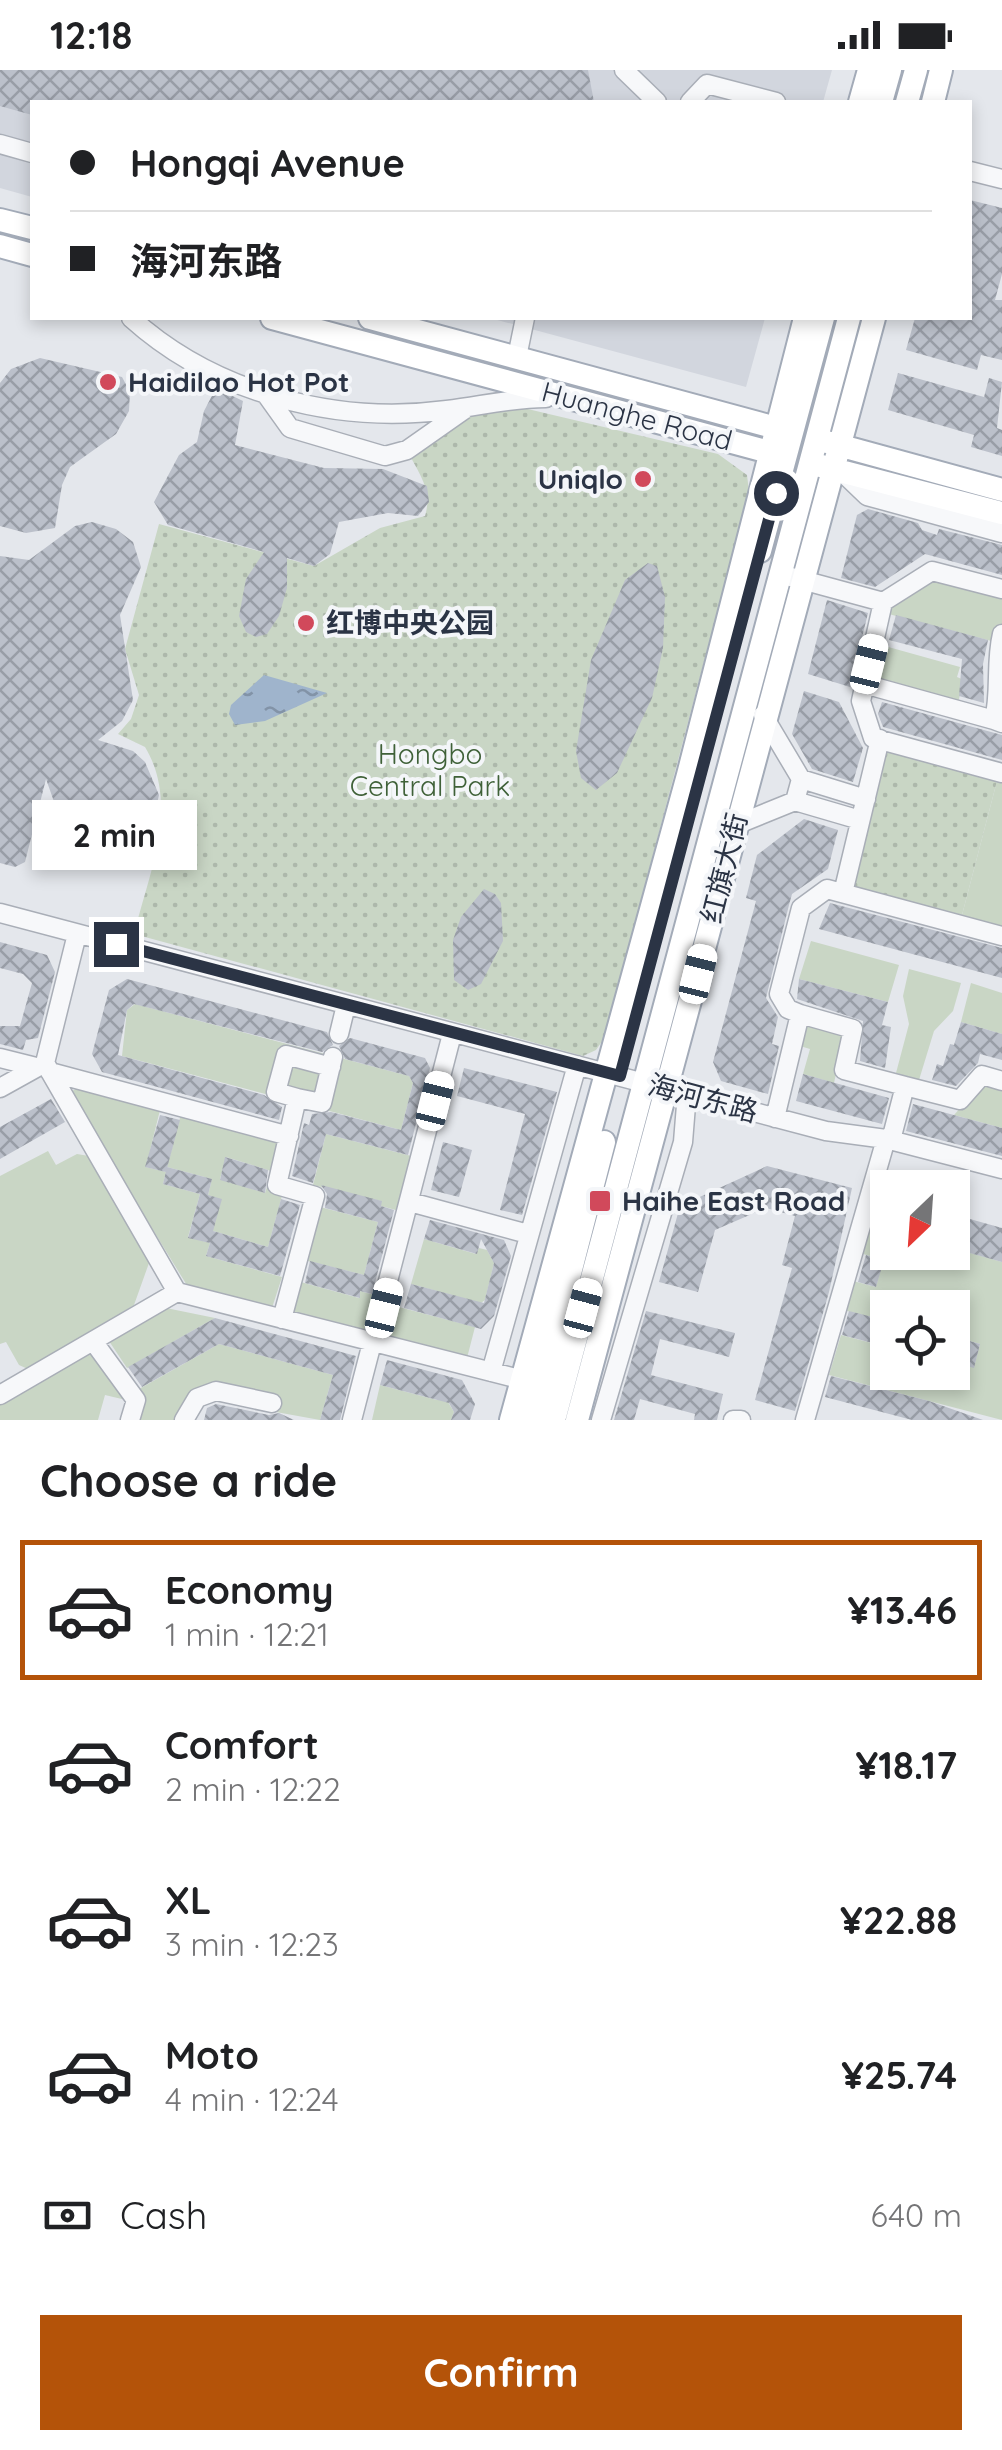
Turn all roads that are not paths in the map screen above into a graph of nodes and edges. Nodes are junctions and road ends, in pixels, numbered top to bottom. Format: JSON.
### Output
{"nodes":[{"id":1,"x":624,"y":70,"type":"edge"},
{"id":2,"x":869,"y":70,"type":"edge"},
{"id":3,"x":890,"y":70,"type":"edge"},
{"id":4,"x":916,"y":70,"type":"edge"},
{"id":5,"x":941,"y":70,"type":"edge"},
{"id":6,"x":712,"y":77,"type":"edge"},
{"id":7,"x":655,"y":100,"type":"edge"},
{"id":8,"x":692,"y":100,"type":"edge"},
{"id":9,"x":771,"y":100,"type":"edge"},
{"id":10,"x":861,"y":100,"type":"edge"},
{"id":11,"x":882,"y":100,"type":"edge"},
{"id":12,"x":908,"y":100,"type":"edge"},
{"id":13,"x":934,"y":100,"type":"edge"},
{"id":14,"x":0,"y":144,"type":"edge"},
{"id":15,"x":30,"y":152,"type":"edge"},
{"id":16,"x":972,"y":172,"type":"edge"},
{"id":17,"x":1002,"y":180,"type":"edge"},
{"id":18,"x":0,"y":220,"type":"edge"},
{"id":19,"x":30,"y":228,"type":"edge"},
{"id":20,"x":0,"y":246,"type":"edge"},
{"id":21,"x":30,"y":254,"type":"edge"},
{"id":22,"x":134,"y":320,"type":"edge"},
{"id":23,"x":279,"y":320,"type":"edge"},
{"id":24,"x":377,"y":320,"type":"edge"},
{"id":25,"x":524,"y":320,"type":"edge"},
{"id":26,"x":805,"y":320,"type":"edge"},
{"id":27,"x":822,"y":320,"type":"edge"},
{"id":28,"x":849,"y":320,"type":"edge"},
{"id":29,"x":873,"y":320,"type":"edge"},
{"id":30,"x":516,"y":357,"type":"junction"},
{"id":31,"x":265,"y":393,"type":"junction"},
{"id":32,"x":569,"y":398,"type":"junction"},
{"id":33,"x":478,"y":403,"type":"junction"},
{"id":34,"x":784,"y":430,"type":"junction"},
{"id":35,"x":828,"y":442,"type":"junction"},
{"id":36,"x":777,"y":454,"type":"junction"},
{"id":37,"x":828,"y":468,"type":"junction"},
{"id":38,"x":1002,"y":490,"type":"edge"},
{"id":39,"x":1002,"y":513,"type":"edge"},
{"id":40,"x":1002,"y":533,"type":"edge"},
{"id":41,"x":792,"y":577,"type":"junction"},
{"id":42,"x":1002,"y":589,"type":"edge"},
{"id":43,"x":883,"y":602,"type":"junction"},
{"id":44,"x":1002,"y":634,"type":"edge"},
{"id":45,"x":864,"y":684,"type":"junction"},
{"id":46,"x":762,"y":713,"type":"junction"},
{"id":47,"x":998,"y":722,"type":"edge"},
{"id":48,"x":880,"y":739,"type":"junction"},
{"id":49,"x":1002,"y":773,"type":"edge"},
{"id":50,"x":801,"y":780,"type":"junction"},
{"id":51,"x":866,"y":799,"type":"junction"},
{"id":52,"x":795,"y":801,"type":"junction"},
{"id":53,"x":860,"y":820,"type":"junction"},
{"id":54,"x":732,"y":827,"type":"junction"},
{"id":55,"x":843,"y":893,"type":"junction"},
{"id":56,"x":0,"y":914,"type":"edge"},
{"id":57,"x":77,"y":934,"type":"junction"},
{"id":58,"x":1002,"y":936,"type":"edge"},
{"id":59,"x":346,"y":1006,"type":"junction"},
{"id":60,"x":800,"y":1014,"type":"junction"},
{"id":61,"x":339,"y":1034,"type":"dead end"},
{"id":62,"x":452,"y":1034,"type":"junction"},
{"id":63,"x":0,"y":1058,"type":"edge"},
{"id":64,"x":577,"y":1065,"type":"junction"},
{"id":65,"x":44,"y":1067,"type":"junction"},
{"id":66,"x":1002,"y":1080,"type":"edge"},
{"id":67,"x":648,"y":1083,"type":"junction"},
{"id":68,"x":905,"y":1086,"type":"junction"},
{"id":69,"x":0,"y":1088,"type":"edge"},
{"id":70,"x":297,"y":1098,"type":"junction"},
{"id":71,"x":775,"y":1118,"type":"junction"},
{"id":72,"x":288,"y":1136,"type":"junction"},
{"id":73,"x":888,"y":1140,"type":"junction"},
{"id":74,"x":1002,"y":1168,"type":"edge"},
{"id":75,"x":410,"y":1202,"type":"junction"},
{"id":76,"x":528,"y":1234,"type":"junction"},
{"id":77,"x":177,"y":1292,"type":"junction"},
{"id":78,"x":282,"y":1318,"type":"junction"},
{"id":79,"x":93,"y":1341,"type":"junction"},
{"id":80,"x":376,"y":1343,"type":"junction"},
{"id":81,"x":492,"y":1372,"type":"junction"},
{"id":82,"x":532,"y":1382,"type":"junction"},
{"id":83,"x":0,"y":1395,"type":"edge"},
{"id":84,"x":272,"y":1403,"type":"dead end"},
{"id":85,"x":130,"y":1420,"type":"edge"},
{"id":86,"x":184,"y":1420,"type":"edge"},
{"id":87,"x":352,"y":1420,"type":"edge"},
{"id":88,"x":511,"y":1420,"type":"edge"},
{"id":89,"x":532,"y":1420,"type":"edge"},
{"id":90,"x":554,"y":1420,"type":"edge"},
{"id":91,"x":577,"y":1420,"type":"edge"},
{"id":92,"x":600,"y":1420,"type":"edge"},
{"id":93,"x":733,"y":1420,"type":"edge"},
{"id":94,"x":741,"y":1420,"type":"edge"},
{"id":95,"x":805,"y":1420,"type":"edge"}],
"edges":[{"from":1,"to":7,"type":"street"},
{"from":2,"to":10,"type":"main road"},
{"from":3,"to":11,"type":"main road"},
{"from":4,"to":12,"type":"main road"},
{"from":5,"to":13,"type":"main road"},
{"from":6,"to":8,"type":"street"},
{"from":6,"to":9,"type":"street"},
{"from":14,"to":15,"type":"street"},
{"from":16,"to":17,"type":"street"},
{"from":18,"to":19,"type":"main road"},
{"from":20,"to":21,"type":"main road"},
{"from":22,"to":31,"type":"street"},
{"from":23,"to":32,"type":"main road","name":"Huanghe Road"},
{"from":24,"to":30,"type":"main road","name":"Huanghe Road"},
{"from":25,"to":30,"type":"street"},
{"from":26,"to":34,"type":"main road","name":"红旗大街"},
{"from":27,"to":34,"type":"main road"},
{"from":28,"to":35,"type":"main road"},
{"from":29,"to":35,"type":"main road"},
{"from":30,"to":34,"type":"main road","name":"Huanghe Road"},
{"from":31,"to":33,"type":"street"},
{"from":31,"to":33,"type":"street"},
{"from":32,"to":33,"type":"street"},
{"from":32,"to":36,"type":"main road","name":"Huanghe Road"},
{"from":34,"to":35,"type":"main road","name":"Huanghe Road"},
{"from":34,"to":36,"type":"main road","name":"红旗大街"},
{"from":35,"to":37,"type":"main road"},
{"from":35,"to":38,"type":"main road","name":"Huanghe Road"},
{"from":36,"to":37,"type":"main road","name":"Huanghe Road"},
{"from":36,"to":67,"type":"main road","name":"红旗大街"},
{"from":37,"to":39,"type":"main road","name":"Huanghe Road"},
{"from":37,"to":40,"type":"street"},
{"from":37,"to":41,"type":"main road"},
{"from":41,"to":43,"type":"street"},
{"from":41,"to":46,"type":"main road","name":"红旗大街"},
{"from":41,"to":67,"type":"main road"},
{"from":42,"to":43,"type":"street"},
{"from":43,"to":45,"type":"street"},
{"from":44,"to":47,"type":"street"},
{"from":45,"to":47,"type":"street"},
{"from":45,"to":48,"type":"street"},
{"from":46,"to":50,"type":"street"},
{"from":46,"to":54,"type":"main road","name":"红旗大街"},
{"from":48,"to":49,"type":"street"},
{"from":48,"to":51,"type":"street"},
{"from":50,"to":51,"type":"street"},
{"from":50,"to":52,"type":"street"},
{"from":51,"to":53,"type":"street"},
{"from":52,"to":53,"type":"street"},
{"from":52,"to":54,"type":"street"},
{"from":53,"to":55,"type":"street"},
{"from":54,"to":67,"type":"main road","name":"红旗大街"},
{"from":55,"to":58,"type":"street"},
{"from":55,"to":60,"type":"street"},
{"from":56,"to":57,"type":"street","name":"海河东路"},
{"from":57,"to":59,"type":"street","name":"海河东路"},
{"from":57,"to":65,"type":"street"},
{"from":59,"to":61,"type":"street"},
{"from":59,"to":62,"type":"street","name":"海河东路"},
{"from":60,"to":68,"type":"street"},
{"from":60,"to":71,"type":"street"},
{"from":62,"to":64,"type":"street","name":"海河东路"},
{"from":62,"to":75,"type":"street"},
{"from":63,"to":65,"type":"street"},
{"from":64,"to":67,"type":"street","name":"海河东路"},
{"from":64,"to":76,"type":"street"},
{"from":65,"to":69,"type":"street"},
{"from":65,"to":72,"type":"street"},
{"from":65,"to":77,"type":"street"},
{"from":66,"to":68,"type":"street"},
{"from":67,"to":71,"type":"street","name":"海河东路"},
{"from":67,"to":82,"type":"main road"},
{"from":67,"to":90,"type":"main road"},
{"from":67,"to":91,"type":"main road","name":"红旗大街"},
{"from":67,"to":92,"type":"street"},
{"from":68,"to":73,"type":"street"},
{"from":70,"to":70,"type":"street"},
{"from":70,"to":72,"type":"street"},
{"from":71,"to":73,"type":"street","name":"海河东路"},
{"from":72,"to":78,"type":"street"},
{"from":73,"to":74,"type":"street","name":"海河东路"},
{"from":73,"to":95,"type":"street"},
{"from":75,"to":76,"type":"street"},
{"from":75,"to":80,"type":"street"},
{"from":76,"to":81,"type":"street"},
{"from":77,"to":78,"type":"street"},
{"from":77,"to":79,"type":"street"},
{"from":78,"to":80,"type":"street"},
{"from":79,"to":83,"type":"street"},
{"from":79,"to":85,"type":"street"},
{"from":80,"to":81,"type":"street"},
{"from":80,"to":87,"type":"street"},
{"from":81,"to":82,"type":"street"},
{"from":82,"to":88,"type":"main road"},
{"from":82,"to":89,"type":"main road"},
{"from":84,"to":86,"type":"street"},
{"from":93,"to":94,"type":"street"}]}
